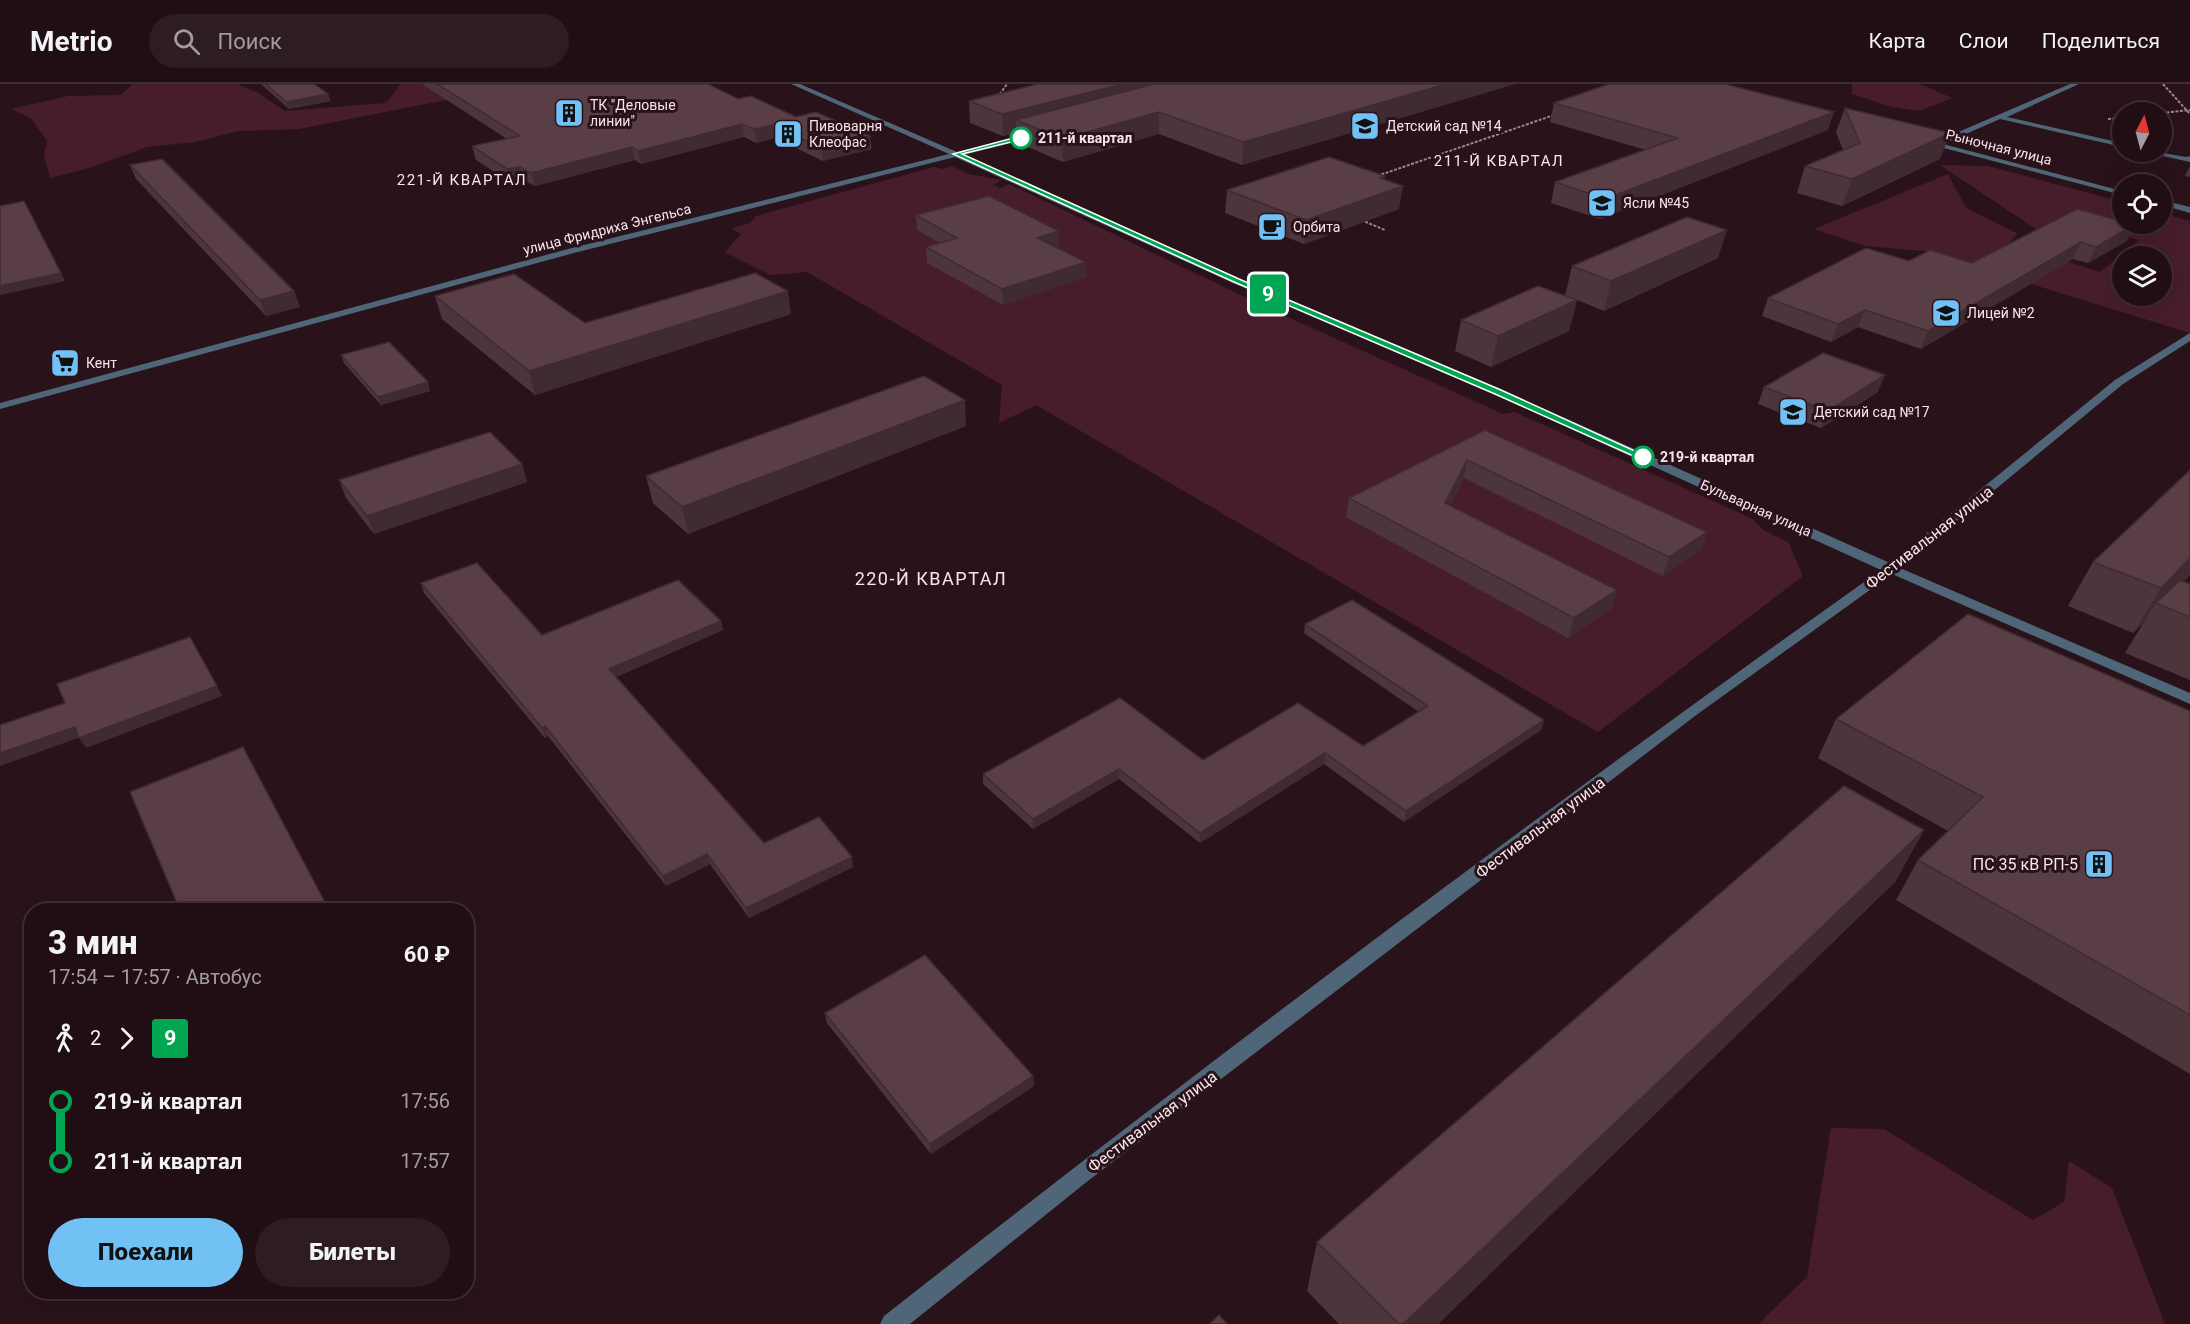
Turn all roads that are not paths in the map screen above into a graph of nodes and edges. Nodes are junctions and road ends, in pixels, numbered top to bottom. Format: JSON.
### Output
{"nodes":[{"id":1,"x":794,"y":84,"type":"edge"},
{"id":2,"x":2076,"y":84,"type":"edge"},
{"id":3,"x":1998,"y":117,"type":"junction"},
{"id":4,"x":1048,"y":131,"type":"edge"},
{"id":5,"x":1912,"y":139,"type":"edge"},
{"id":6,"x":2112,"y":143,"type":"edge"},
{"id":7,"x":1935,"y":145,"type":"junction"},
{"id":8,"x":956,"y":154,"type":"junction"},
{"id":9,"x":2172,"y":157,"type":"edge"},
{"id":10,"x":2190,"y":158,"type":"edge"},
{"id":11,"x":2112,"y":190,"type":"edge"},
{"id":12,"x":2172,"y":206,"type":"edge"},
{"id":13,"x":2190,"y":210,"type":"edge"},
{"id":14,"x":2190,"y":336,"type":"edge"},
{"id":15,"x":0,"y":406,"type":"edge"},
{"id":16,"x":1891,"y":569,"type":"junction"},
{"id":17,"x":2190,"y":699,"type":"edge"},
{"id":18,"x":892,"y":1324,"type":"edge"}],
"edges":[{"from":1,"to":8,"type":"street","name":"Бульварная улица"},
{"from":2,"to":3,"type":"street"},
{"from":3,"to":6,"type":"street"},
{"from":3,"to":7,"type":"street"},
{"from":4,"to":8,"type":"street","name":"улица Фридриха Энгельса"},
{"from":5,"to":7,"type":"street","name":"Рыночная улица"},
{"from":7,"to":11,"type":"street","name":"Рыночная улица"},
{"from":8,"to":15,"type":"street","name":"улица Фридриха Энгельса"},
{"from":8,"to":16,"type":"street","name":"Бульварная улица"},
{"from":9,"to":10,"type":"street"},
{"from":12,"to":13,"type":"street"},
{"from":14,"to":16,"type":"street","name":"Фестивальная улица"},
{"from":16,"to":17,"type":"street","name":"Бульварная улица"},
{"from":16,"to":18,"type":"street","name":"Фестивальная улица"}]}
